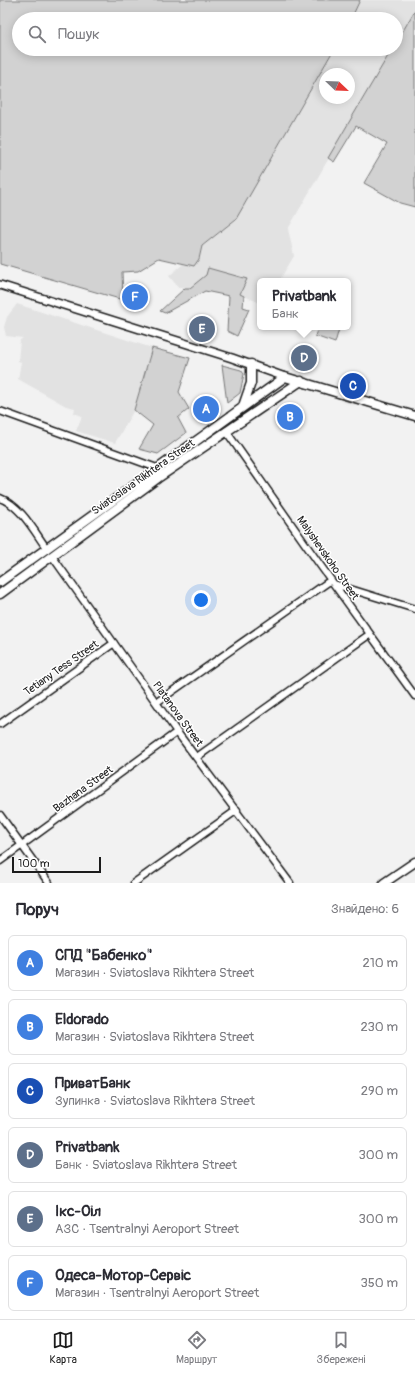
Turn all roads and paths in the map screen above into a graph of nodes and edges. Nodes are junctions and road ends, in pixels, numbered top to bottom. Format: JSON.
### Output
{"nodes":[{"id":1,"x":0,"y":285,"type":"edge"},
{"id":2,"x":251,"y":364,"type":"junction"},
{"id":3,"x":285,"y":377,"type":"junction"},
{"id":4,"x":301,"y":381,"type":"junction"},
{"id":5,"x":243,"y":406,"type":"junction"},
{"id":6,"x":0,"y":411,"type":"edge"},
{"id":7,"x":415,"y":416,"type":"edge"},
{"id":8,"x":226,"y":431,"type":"junction"},
{"id":9,"x":157,"y":468,"type":"junction"},
{"id":10,"x":0,"y":498,"type":"edge"},
{"id":11,"x":49,"y":552,"type":"junction"},
{"id":12,"x":0,"y":582,"type":"edge"},
{"id":13,"x":332,"y":582,"type":"junction"},
{"id":14,"x":0,"y":594,"type":"edge"},
{"id":15,"x":415,"y":609,"type":"edge"},
{"id":16,"x":370,"y":634,"type":"junction"},
{"id":17,"x":114,"y":643,"type":"junction"},
{"id":18,"x":415,"y":696,"type":"edge"},
{"id":19,"x":157,"y":702,"type":"junction"},
{"id":20,"x":0,"y":724,"type":"edge"},
{"id":21,"x":177,"y":732,"type":"junction"},
{"id":22,"x":197,"y":757,"type":"junction"},
{"id":23,"x":237,"y":810,"type":"junction"},
{"id":24,"x":0,"y":815,"type":"edge"},
{"id":25,"x":22,"y":846,"type":"junction"},
{"id":26,"x":0,"y":861,"type":"edge"},
{"id":27,"x":415,"y":862,"type":"edge"},
{"id":28,"x":49,"y":883,"type":"edge"},
{"id":29,"x":134,"y":883,"type":"edge"},
{"id":30,"x":290,"y":883,"type":"edge"},
{"id":31,"x":384,"y":883,"type":"edge"}],
"edges":[{"from":1,"to":2,"type":"street"},
{"from":2,"to":3,"type":"street"},
{"from":2,"to":5,"type":"main road"},
{"from":3,"to":4,"type":"main road"},
{"from":3,"to":5,"type":"main road","name":"Sviatoslava Rikhtera Street"},
{"from":4,"to":7,"type":"main road"},
{"from":4,"to":8,"type":"main road","name":"Sviatoslava Rikhtera Street"},
{"from":5,"to":9,"type":"main road","name":"Sviatoslava Rikhtera Street"},
{"from":6,"to":9,"type":"street"},
{"from":8,"to":11,"type":"main road","name":"Sviatoslava Rikhtera Street"},
{"from":8,"to":13,"type":"street","name":"Malyshevskoho Street"},
{"from":9,"to":11,"type":"main road","name":"Sviatoslava Rikhtera Street"},
{"from":10,"to":11,"type":"street","name":"Platanova Street"},
{"from":11,"to":12,"type":"main road","name":"Sviatoslava Rikhtera Street"},
{"from":11,"to":14,"type":"main road","name":"Sviatoslava Rikhtera Street"},
{"from":11,"to":17,"type":"street","name":"Platanova Street"},
{"from":13,"to":15,"type":"street"},
{"from":13,"to":16,"type":"street","name":"Malyshevskoho Street"},
{"from":13,"to":19,"type":"street"},
{"from":16,"to":18,"type":"street","name":"Malyshevskoho Street"},
{"from":16,"to":22,"type":"street"},
{"from":17,"to":19,"type":"street","name":"Platanova Street"},
{"from":17,"to":20,"type":"street","name":"Tetiany Tess Street"},
{"from":19,"to":21,"type":"street","name":"Platanova Street"},
{"from":21,"to":22,"type":"street","name":"Platanova Street"},
{"from":21,"to":25,"type":"street","name":"Bazhana Street"},
{"from":22,"to":23,"type":"street","name":"Platanova Street"},
{"from":23,"to":29,"type":"street"},
{"from":23,"to":30,"type":"street","name":"Platanova Street"},
{"from":24,"to":25,"type":"street"},
{"from":25,"to":26,"type":"street","name":"Bazhana Street"},
{"from":25,"to":28,"type":"street"},
{"from":27,"to":31,"type":"main road"}]}
